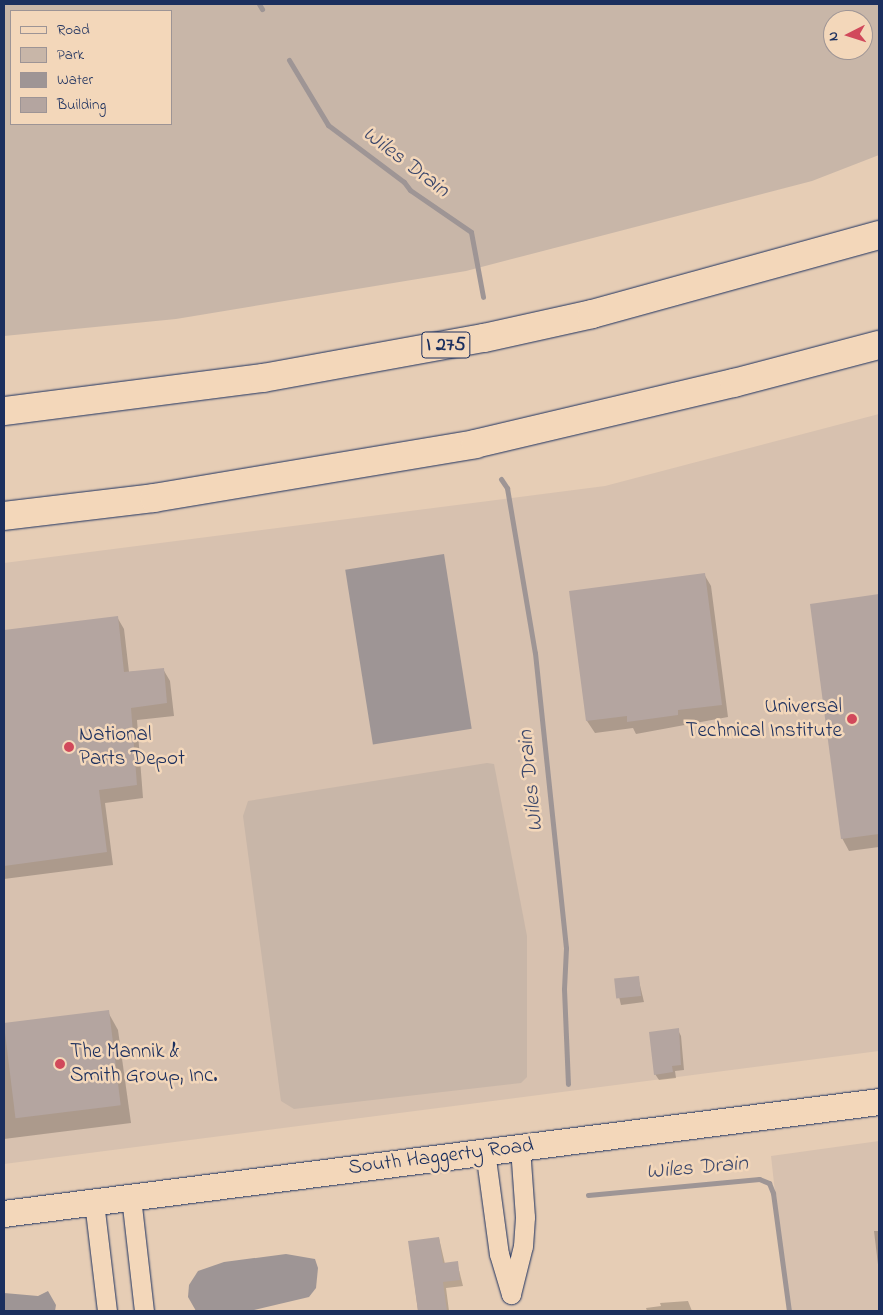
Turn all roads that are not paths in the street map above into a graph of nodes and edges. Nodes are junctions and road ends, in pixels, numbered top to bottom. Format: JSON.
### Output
{"nodes":[{"id":1,"x":879,"y":235,"type":"edge"},
{"id":2,"x":879,"y":344,"type":"edge"},
{"id":3,"x":4,"y":411,"type":"edge"},
{"id":4,"x":4,"y":516,"type":"edge"},
{"id":5,"x":879,"y":1102,"type":"edge"},
{"id":6,"x":520,"y":1147,"type":"junction"},
{"id":7,"x":485,"y":1151,"type":"junction"},
{"id":8,"x":131,"y":1198,"type":"junction"},
{"id":9,"x":94,"y":1202,"type":"junction"},
{"id":10,"x":4,"y":1214,"type":"edge"},
{"id":11,"x":512,"y":1303,"type":"edge"},
{"id":12,"x":107,"y":1311,"type":"edge"},
{"id":13,"x":144,"y":1311,"type":"edge"}],
"edges":[{"from":1,"to":3,"type":"highway","number":"I 275"},
{"from":2,"to":4,"type":"highway"},
{"from":5,"to":6,"type":"main road","name":"South Haggerty Road"},
{"from":6,"to":7,"type":"main road","name":"South Haggerty Road"},
{"from":6,"to":11,"type":"street"},
{"from":7,"to":8,"type":"main road","name":"South Haggerty Road"},
{"from":7,"to":11,"type":"street"},
{"from":8,"to":9,"type":"main road","name":"South Haggerty Road"},
{"from":8,"to":13,"type":"street"},
{"from":9,"to":10,"type":"main road","name":"South Haggerty Road"},
{"from":9,"to":12,"type":"street"}]}
